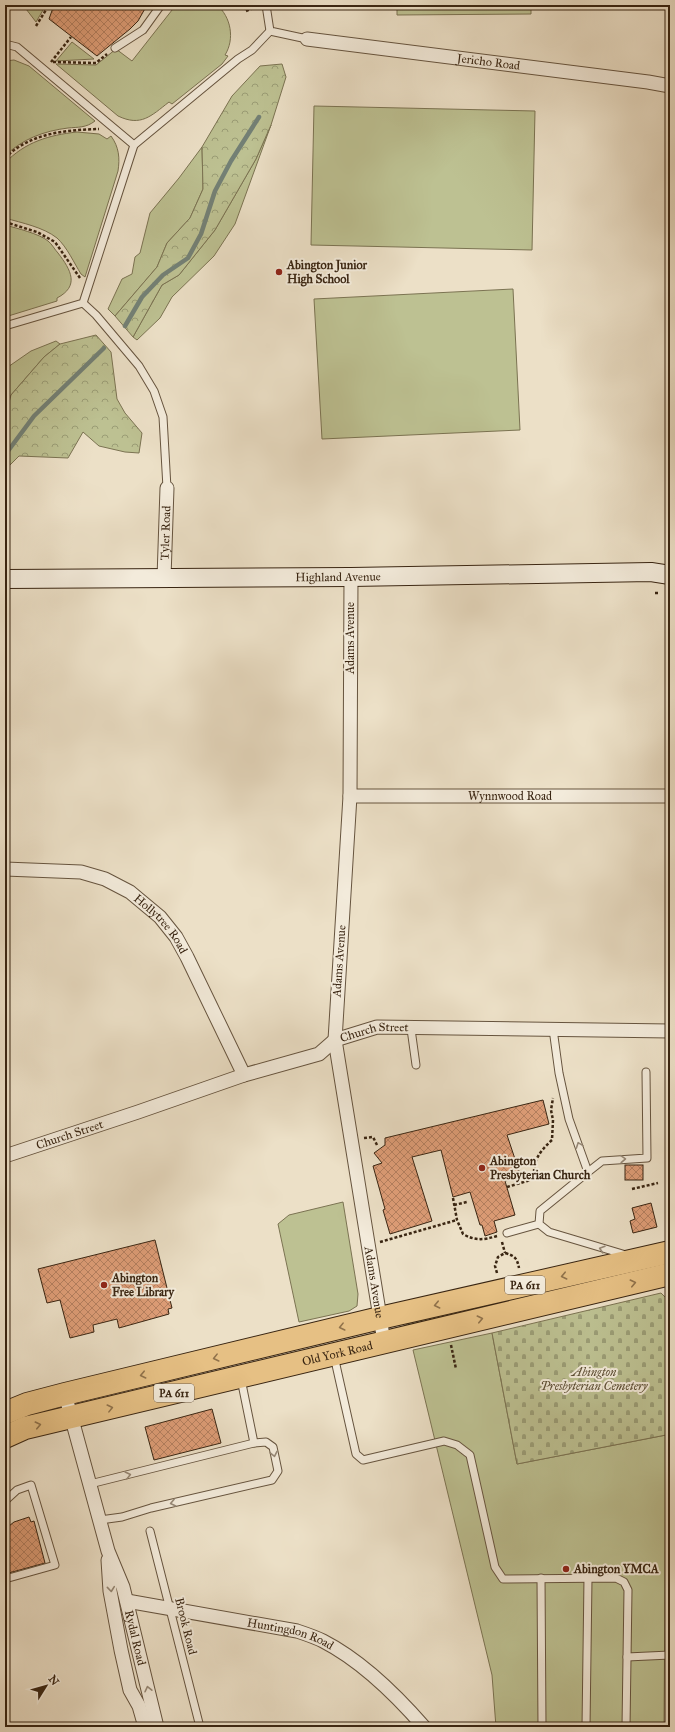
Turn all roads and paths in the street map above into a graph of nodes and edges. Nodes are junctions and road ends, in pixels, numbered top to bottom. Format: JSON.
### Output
{"nodes":[{"id":1,"x":49,"y":5,"type":"edge"},
{"id":2,"x":161,"y":5,"type":"edge"},
{"id":3,"x":266,"y":5,"type":"edge"},
{"id":4,"x":258,"y":7,"type":"dead end"},
{"id":5,"x":246,"y":11,"type":"dead end"},
{"id":6,"x":36,"y":26,"type":"dead end"},
{"id":7,"x":270,"y":31,"type":"junction"},
{"id":8,"x":71,"y":37,"type":"dead end"},
{"id":9,"x":307,"y":39,"type":"joint"},
{"id":10,"x":5,"y":44,"type":"edge"},
{"id":11,"x":114,"y":48,"type":"joint"},
{"id":12,"x":50,"y":62,"type":"junction"},
{"id":13,"x":44,"y":70,"type":"junction"},
{"id":14,"x":670,"y":86,"type":"edge"},
{"id":15,"x":104,"y":132,"type":"dead end"},
{"id":16,"x":134,"y":145,"type":"junction"},
{"id":17,"x":5,"y":158,"type":"edge"},
{"id":18,"x":5,"y":222,"type":"edge"},
{"id":19,"x":82,"y":279,"type":"dead end"},
{"id":20,"x":83,"y":303,"type":"junction"},
{"id":21,"x":5,"y":326,"type":"edge"},
{"id":22,"x":167,"y":488,"type":"joint"},
{"id":23,"x":670,"y":575,"type":"edge"},
{"id":24,"x":351,"y":577,"type":"junction"},
{"id":25,"x":164,"y":578,"type":"junction"},
{"id":26,"x":5,"y":579,"type":"edge"},
{"id":27,"x":655,"y":593,"type":"dead end"},
{"id":28,"x":659,"y":593,"type":"dead end"},
{"id":29,"x":350,"y":796,"type":"junction"},
{"id":30,"x":670,"y":796,"type":"edge"},
{"id":31,"x":5,"y":869,"type":"edge"},
{"id":32,"x":411,"y":1029,"type":"junction"},
{"id":33,"x":552,"y":1029,"type":"junction"},
{"id":34,"x":670,"y":1031,"type":"edge"},
{"id":35,"x":335,"y":1040,"type":"junction"},
{"id":36,"x":416,"y":1065,"type":"dead end"},
{"id":37,"x":646,"y":1072,"type":"dead end"},
{"id":38,"x":244,"y":1075,"type":"junction"},
{"id":39,"x":362,"y":1138,"type":"dead end"},
{"id":40,"x":552,"y":1140,"type":"dead end"},
{"id":41,"x":377,"y":1145,"type":"dead end"},
{"id":42,"x":5,"y":1156,"type":"edge"},
{"id":43,"x":588,"y":1172,"type":"junction"},
{"id":44,"x":658,"y":1183,"type":"dead end"},
{"id":45,"x":507,"y":1187,"type":"dead end"},
{"id":46,"x":632,"y":1189,"type":"dead end"},
{"id":47,"x":452,"y":1198,"type":"dead end"},
{"id":48,"x":467,"y":1202,"type":"dead end"},
{"id":49,"x":454,"y":1205,"type":"junction"},
{"id":50,"x":457,"y":1220,"type":"junction"},
{"id":51,"x":539,"y":1224,"type":"junction"},
{"id":52,"x":507,"y":1233,"type":"joint"},
{"id":53,"x":378,"y":1242,"type":"dead end"},
{"id":54,"x":670,"y":1252,"type":"edge"},
{"id":55,"x":640,"y":1259,"type":"junction"},
{"id":56,"x":521,"y":1274,"type":"dead end"},
{"id":57,"x":670,"y":1274,"type":"edge"},
{"id":58,"x":499,"y":1279,"type":"dead end"},
{"id":59,"x":380,"y":1318,"type":"junction"},
{"id":60,"x":384,"y":1342,"type":"junction"},
{"id":61,"x":450,"y":1343,"type":"dead end"},
{"id":62,"x":334,"y":1354,"type":"junction"},
{"id":63,"x":456,"y":1369,"type":"dead end"},
{"id":64,"x":241,"y":1376,"type":"junction"},
{"id":65,"x":65,"y":1394,"type":"junction"},
{"id":66,"x":5,"y":1413,"type":"edge"},
{"id":67,"x":72,"y":1417,"type":"junction"},
{"id":68,"x":5,"y":1436,"type":"edge"},
{"id":69,"x":254,"y":1443,"type":"junction"},
{"id":70,"x":90,"y":1484,"type":"junction"},
{"id":71,"x":5,"y":1501,"type":"edge"},
{"id":72,"x":100,"y":1520,"type":"junction"},
{"id":73,"x":150,"y":1531,"type":"dead end"},
{"id":74,"x":108,"y":1550,"type":"junction"},
{"id":75,"x":542,"y":1578,"type":"junction"},
{"id":76,"x":588,"y":1578,"type":"junction"},
{"id":77,"x":5,"y":1579,"type":"edge"},
{"id":78,"x":127,"y":1602,"type":"junction"},
{"id":79,"x":170,"y":1609,"type":"junction"},
{"id":80,"x":138,"y":1648,"type":"junction"},
{"id":81,"x":121,"y":1650,"type":"junction"},
{"id":82,"x":670,"y":1655,"type":"edge"},
{"id":83,"x":627,"y":1657,"type":"junction"},
{"id":84,"x":145,"y":1727,"type":"edge"},
{"id":85,"x":157,"y":1727,"type":"edge"},
{"id":86,"x":200,"y":1727,"type":"edge"},
{"id":87,"x":424,"y":1727,"type":"edge"},
{"id":88,"x":542,"y":1727,"type":"edge"},
{"id":89,"x":586,"y":1727,"type":"edge"},
{"id":90,"x":626,"y":1727,"type":"edge"}],
"edges":[{"from":1,"to":6,"type":"path"},
{"from":2,"to":11,"type":"lane"},
{"from":3,"to":7,"type":"lane"},
{"from":4,"to":5,"type":"path"},
{"from":7,"to":9,"type":"lane"},
{"from":7,"to":16,"type":"lane"},
{"from":8,"to":12,"type":"path"},
{"from":9,"to":14,"type":"street","name":"Jericho Road"},
{"from":10,"to":13,"type":"lane"},
{"from":11,"to":12,"type":"path"},
{"from":12,"to":13,"type":"path"},
{"from":13,"to":16,"type":"lane"},
{"from":15,"to":17,"type":"path"},
{"from":16,"to":20,"type":"lane"},
{"from":18,"to":19,"type":"path"},
{"from":20,"to":21,"type":"lane"},
{"from":20,"to":22,"type":"lane"},
{"from":22,"to":25,"type":"street","name":"Tyler Road"},
{"from":23,"to":24,"type":"street","name":"Highland Avenue"},
{"from":24,"to":25,"type":"street","name":"Highland Avenue"},
{"from":24,"to":29,"type":"street","name":"Adams Avenue"},
{"from":25,"to":26,"type":"street","name":"Highland Avenue"},
{"from":27,"to":28,"type":"path"},
{"from":29,"to":30,"type":"street","name":"Wynnwood Road"},
{"from":29,"to":35,"type":"street","name":"Adams Avenue"},
{"from":31,"to":38,"type":"street","name":"Hollytree Road"},
{"from":32,"to":33,"type":"street","name":"Church Street"},
{"from":32,"to":35,"type":"street","name":"Church Street"},
{"from":32,"to":36,"type":"lane"},
{"from":33,"to":34,"type":"street","name":"Church Street"},
{"from":43,"to":33,"type":"lane","one_way":true},
{"from":35,"to":38,"type":"street","name":"Church Street"},
{"from":35,"to":59,"type":"street","name":"Adams Avenue"},
{"from":43,"to":37,"type":"lane","one_way":true},
{"from":38,"to":42,"type":"street","name":"Church Street"},
{"from":39,"to":41,"type":"path"},
{"from":40,"to":45,"type":"path"},
{"from":43,"to":51,"type":"lane"},
{"from":44,"to":46,"type":"path"},
{"from":47,"to":49,"type":"path"},
{"from":48,"to":49,"type":"path"},
{"from":49,"to":50,"type":"path"},
{"from":50,"to":52,"type":"path"},
{"from":50,"to":53,"type":"path"},
{"from":51,"to":52,"type":"lane"},
{"from":55,"to":51,"type":"lane","one_way":true},
{"from":54,"to":55,"type":"highway","name":"Old York Road","number":"PA 611"},
{"from":55,"to":59,"type":"highway","name":"Old York Road","number":"PA 611","one_way":true},
{"from":56,"to":58,"type":"path"},
{"from":60,"to":57,"type":"highway","name":"Old York Road","number":"PA 611","one_way":true},
{"from":59,"to":60,"type":"street","name":"Adams Avenue"},
{"from":59,"to":65,"type":"highway","name":"Old York Road","number":"PA 611","one_way":true},
{"from":60,"to":62,"type":"highway","name":"Old York Road","number":"PA 611"},
{"from":61,"to":63,"type":"path"},
{"from":62,"to":64,"type":"highway","name":"Old York Road","number":"PA 611"},
{"from":62,"to":75,"type":"lane"},
{"from":67,"to":64,"type":"highway","name":"Old York Road","number":"PA 611","one_way":true},
{"from":64,"to":69,"type":"lane"},
{"from":65,"to":66,"type":"highway","name":"Old York Road","number":"PA 611"},
{"from":65,"to":67,"type":"street","name":"Rydal Road"},
{"from":68,"to":67,"type":"highway","name":"Old York Road","number":"PA 611","one_way":true},
{"from":67,"to":70,"type":"street","name":"Rydal Road"},
{"from":70,"to":69,"type":"lane","one_way":true},
{"from":69,"to":72,"type":"lane","one_way":true},
{"from":70,"to":72,"type":"street","name":"Rydal Road"},
{"from":71,"to":77,"type":"lane"},
{"from":72,"to":74,"type":"street","name":"Rydal Road"},
{"from":73,"to":79,"type":"lane","name":"Brook Road"},
{"from":74,"to":78,"type":"street","name":"Rydal Road"},
{"from":74,"to":81,"type":"street","name":"Rydal Road","one_way":true},
{"from":75,"to":76,"type":"lane"},
{"from":75,"to":88,"type":"lane"},
{"from":76,"to":83,"type":"lane"},
{"from":76,"to":89,"type":"lane"},
{"from":78,"to":79,"type":"street","name":"Huntingdon Road"},
{"from":78,"to":80,"type":"street","name":"Rydal Road"},
{"from":79,"to":86,"type":"lane","name":"Brook Road"},
{"from":79,"to":87,"type":"street","name":"Huntingdon Road"},
{"from":80,"to":81,"type":"street"},
{"from":85,"to":80,"type":"street","name":"Rydal Road","one_way":true},
{"from":81,"to":84,"type":"street","name":"Rydal Road"},
{"from":82,"to":83,"type":"lane"},
{"from":83,"to":90,"type":"lane"}]}
